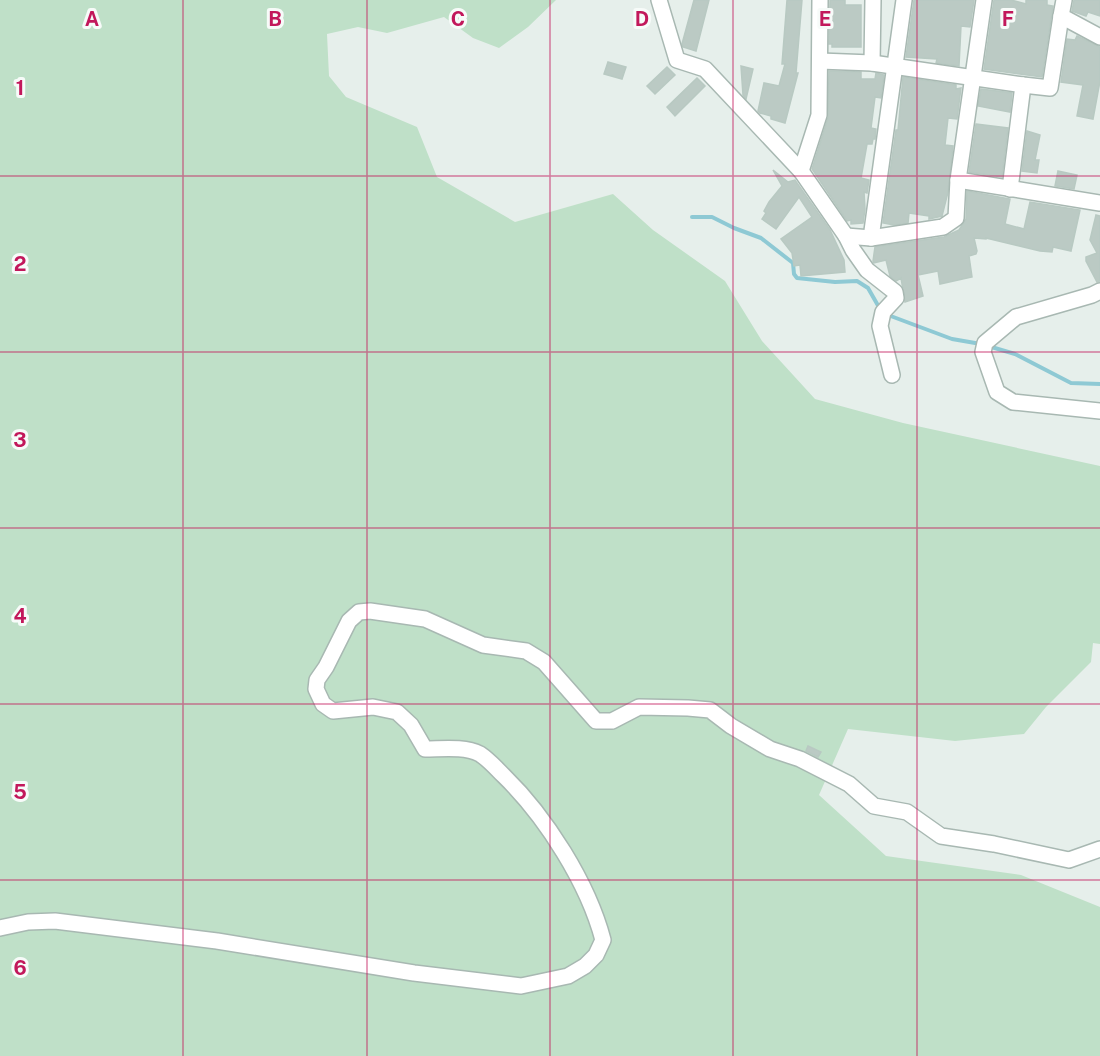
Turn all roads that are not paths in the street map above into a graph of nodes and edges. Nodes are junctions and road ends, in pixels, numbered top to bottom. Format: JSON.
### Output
{"nodes":[{"id":1,"x":659,"y":0,"type":"edge"},
{"id":2,"x":820,"y":0,"type":"edge"},
{"id":3,"x":873,"y":0,"type":"edge"},
{"id":4,"x":904,"y":0,"type":"edge"},
{"id":5,"x":984,"y":0,"type":"edge"},
{"id":6,"x":1064,"y":0,"type":"edge"},
{"id":7,"x":1061,"y":16,"type":"junction"},
{"id":8,"x":1100,"y":37,"type":"edge"},
{"id":9,"x":820,"y":61,"type":"junction"},
{"id":10,"x":872,"y":63,"type":"junction"},
{"id":11,"x":894,"y":67,"type":"junction"},
{"id":12,"x":973,"y":78,"type":"junction"},
{"id":13,"x":1023,"y":85,"type":"junction"},
{"id":14,"x":801,"y":171,"type":"junction"},
{"id":15,"x":958,"y":180,"type":"junction"},
{"id":16,"x":1010,"y":189,"type":"junction"},
{"id":17,"x":1100,"y":203,"type":"edge"},
{"id":18,"x":846,"y":236,"type":"junction"},
{"id":19,"x":871,"y":238,"type":"junction"},
{"id":20,"x":1100,"y":291,"type":"edge"},
{"id":21,"x":892,"y":375,"type":"dead end"},
{"id":22,"x":1100,"y":411,"type":"edge"},
{"id":23,"x":1100,"y":849,"type":"edge"},
{"id":24,"x":0,"y":928,"type":"edge"}],
"edges":[{"from":1,"to":14,"type":"street"},
{"from":2,"to":9,"type":"street"},
{"from":3,"to":10,"type":"street"},
{"from":4,"to":11,"type":"street"},
{"from":5,"to":12,"type":"street"},
{"from":6,"to":7,"type":"street"},
{"from":7,"to":8,"type":"street"},
{"from":7,"to":13,"type":"street"},
{"from":9,"to":10,"type":"street"},
{"from":9,"to":14,"type":"street"},
{"from":10,"to":11,"type":"street"},
{"from":11,"to":12,"type":"street"},
{"from":11,"to":19,"type":"street"},
{"from":12,"to":13,"type":"street"},
{"from":12,"to":15,"type":"street"},
{"from":13,"to":16,"type":"street"},
{"from":14,"to":18,"type":"street"},
{"from":15,"to":16,"type":"street"},
{"from":15,"to":19,"type":"street"},
{"from":16,"to":17,"type":"street"},
{"from":18,"to":19,"type":"street"},
{"from":18,"to":21,"type":"street"},
{"from":20,"to":22,"type":"street"},
{"from":23,"to":24,"type":"street"}]}
